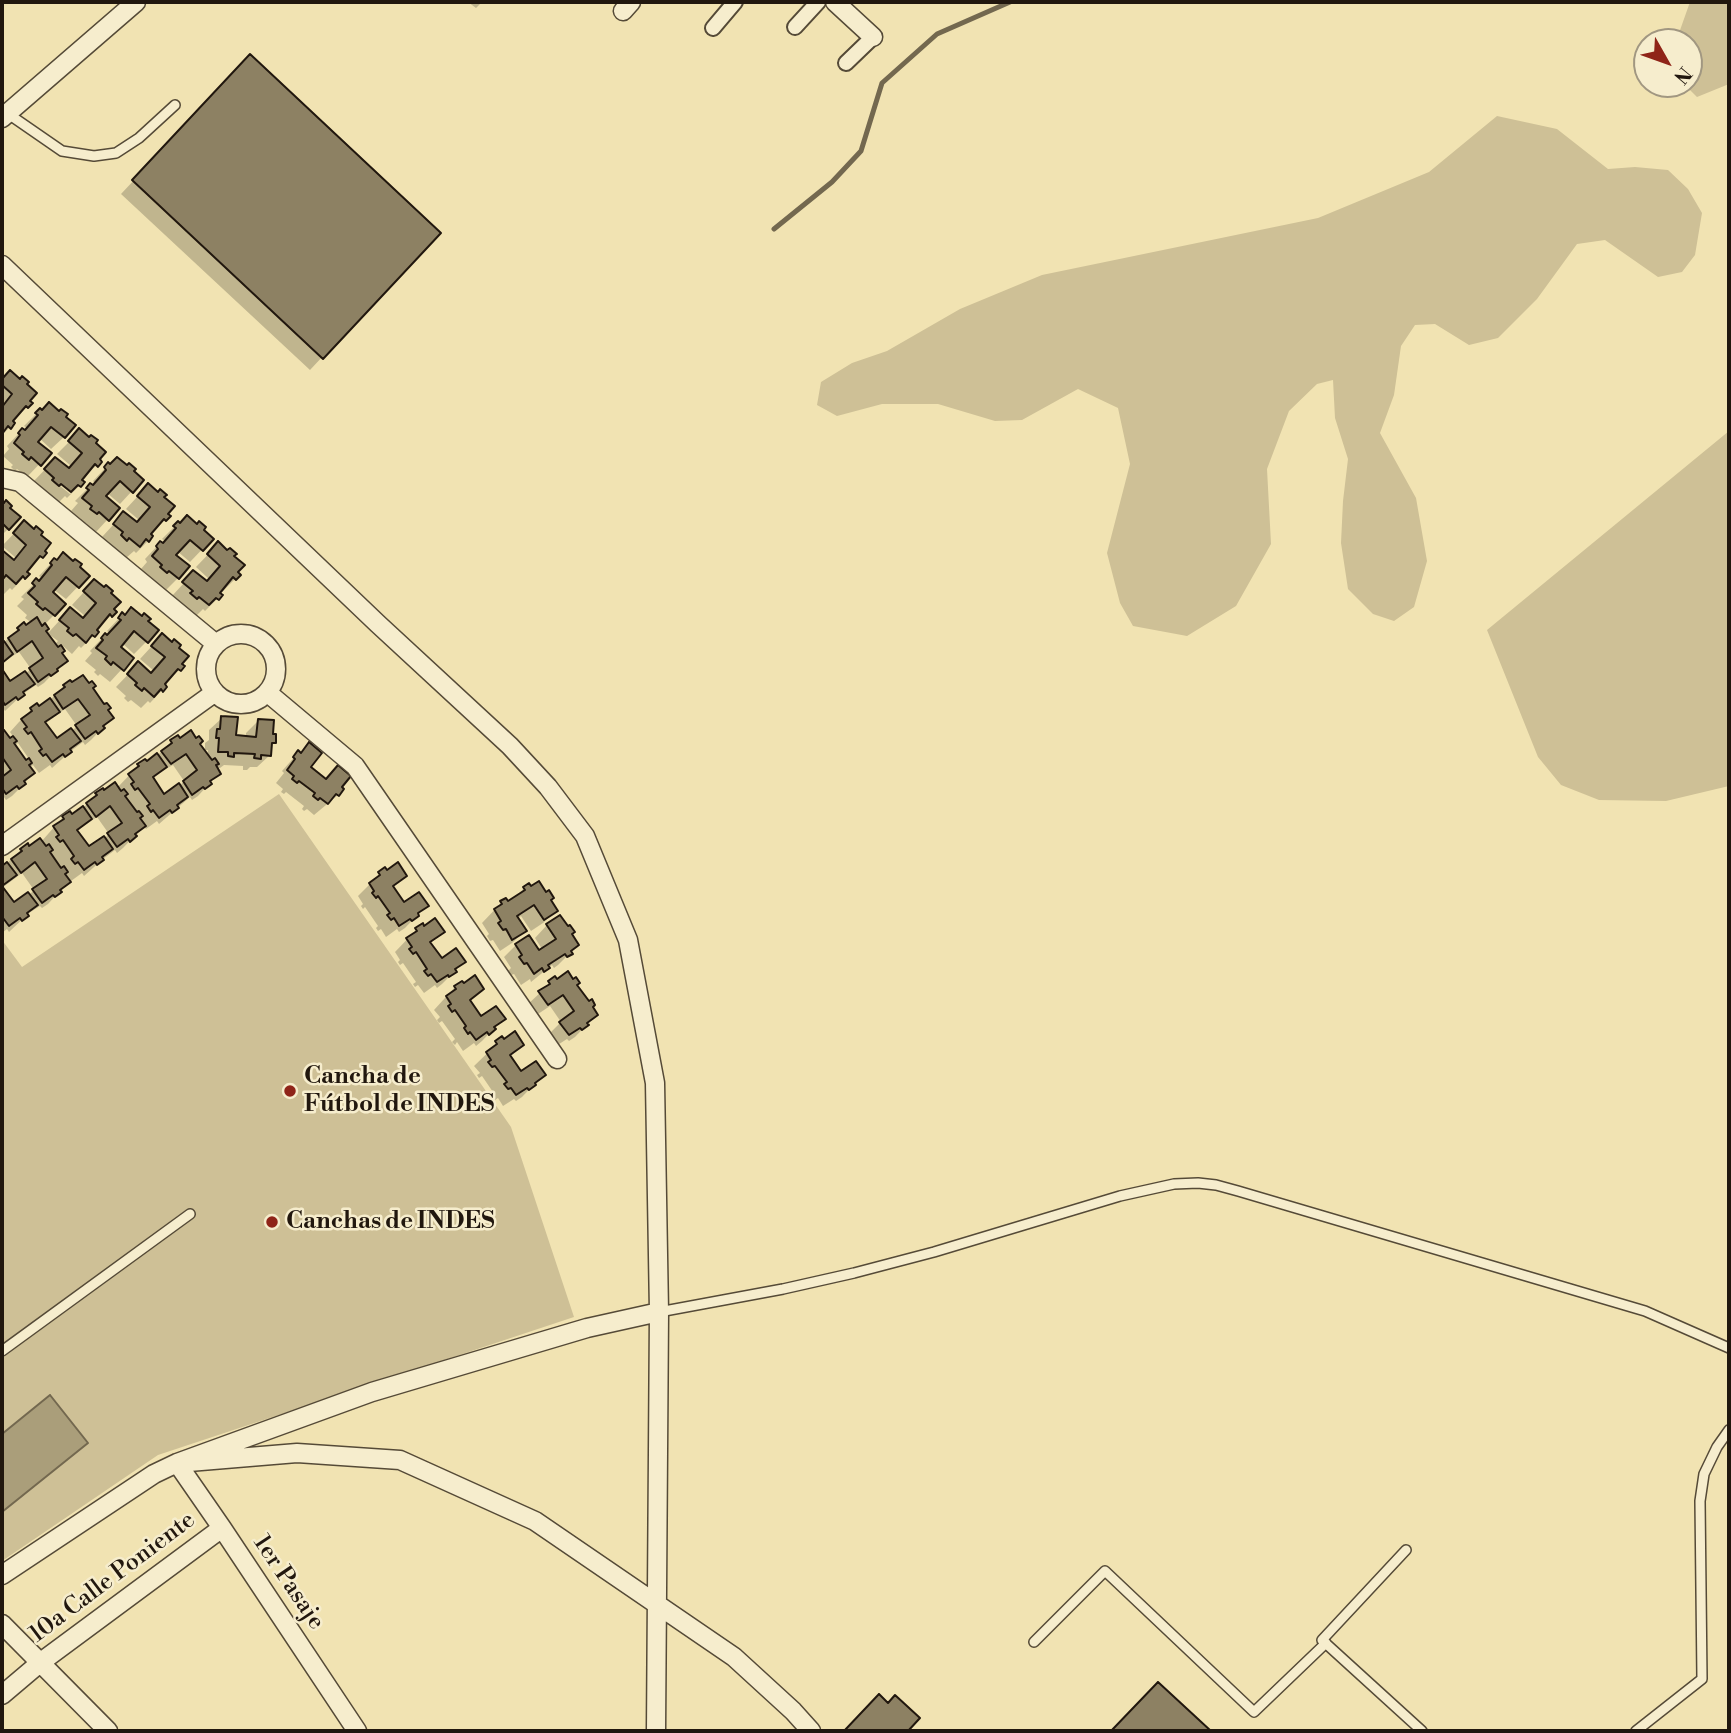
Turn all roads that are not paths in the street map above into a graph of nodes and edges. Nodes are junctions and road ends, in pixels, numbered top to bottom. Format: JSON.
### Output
{"nodes":[{"id":1,"x":136,"y":2,"type":"edge"},
{"id":2,"x":735,"y":2,"type":"edge"},
{"id":3,"x":818,"y":2,"type":"edge"},
{"id":4,"x":835,"y":2,"type":"edge"},
{"id":5,"x":795,"y":27,"type":"dead end"},
{"id":6,"x":713,"y":28,"type":"dead end"},
{"id":7,"x":873,"y":37,"type":"joint"},
{"id":8,"x":846,"y":63,"type":"dead end"},
{"id":9,"x":175,"y":105,"type":"dead end"},
{"id":10,"x":5,"y":116,"type":"edge"},
{"id":11,"x":2,"y":265,"type":"edge"},
{"id":12,"x":2,"y":478,"type":"edge"},
{"id":13,"x":216,"y":645,"type":"junction"},
{"id":14,"x":214,"y":692,"type":"junction"},
{"id":15,"x":268,"y":693,"type":"junction"},
{"id":16,"x":2,"y":846,"type":"edge"},
{"id":17,"x":557,"y":1059,"type":"dead end"},
{"id":18,"x":190,"y":1214,"type":"dead end"},
{"id":19,"x":659,"y":1312,"type":"junction"},
{"id":20,"x":1729,"y":1348,"type":"edge"},
{"id":21,"x":2,"y":1352,"type":"edge"},
{"id":22,"x":1729,"y":1430,"type":"edge"},
{"id":23,"x":177,"y":1463,"type":"junction"},
{"id":24,"x":222,"y":1528,"type":"junction"},
{"id":25,"x":1406,"y":1550,"type":"dead end"},
{"id":26,"x":2,"y":1575,"type":"edge"},
{"id":27,"x":657,"y":1604,"type":"junction"},
{"id":28,"x":2,"y":1624,"type":"edge"},
{"id":29,"x":1034,"y":1642,"type":"dead end"},
{"id":30,"x":1326,"y":1643,"type":"junction"},
{"id":31,"x":41,"y":1662,"type":"junction"},
{"id":32,"x":2,"y":1695,"type":"edge"},
{"id":33,"x":108,"y":1731,"type":"edge"},
{"id":34,"x":357,"y":1731,"type":"edge"},
{"id":35,"x":656,"y":1731,"type":"edge"},
{"id":36,"x":811,"y":1731,"type":"edge"},
{"id":37,"x":1422,"y":1731,"type":"edge"},
{"id":38,"x":1636,"y":1731,"type":"edge"}],
"edges":[{"from":1,"to":10,"type":"street"},
{"from":2,"to":6,"type":"street"},
{"from":3,"to":5,"type":"street"},
{"from":4,"to":7,"type":"street"},
{"from":7,"to":8,"type":"street"},
{"from":9,"to":10,"type":"lane"},
{"from":11,"to":19,"type":"street"},
{"from":12,"to":13,"type":"street"},
{"from":13,"to":14,"type":"street"},
{"from":13,"to":15,"type":"street"},
{"from":14,"to":15,"type":"street"},
{"from":14,"to":16,"type":"street"},
{"from":15,"to":17,"type":"street"},
{"from":18,"to":21,"type":"lane"},
{"from":19,"to":20,"type":"lane"},
{"from":19,"to":23,"type":"street"},
{"from":19,"to":27,"type":"street"},
{"from":22,"to":38,"type":"lane"},
{"from":23,"to":24,"type":"street","name":"1er Pasaje"},
{"from":23,"to":26,"type":"street"},
{"from":23,"to":27,"type":"street"},
{"from":24,"to":31,"type":"street","name":"10a Calle Poniente"},
{"from":24,"to":34,"type":"street","name":"1er Pasaje"},
{"from":25,"to":30,"type":"lane"},
{"from":27,"to":35,"type":"street"},
{"from":27,"to":36,"type":"street"},
{"from":28,"to":31,"type":"street"},
{"from":29,"to":30,"type":"lane"},
{"from":30,"to":37,"type":"lane"},
{"from":31,"to":32,"type":"street","name":"10a Calle Poniente"},
{"from":31,"to":33,"type":"street"}]}
